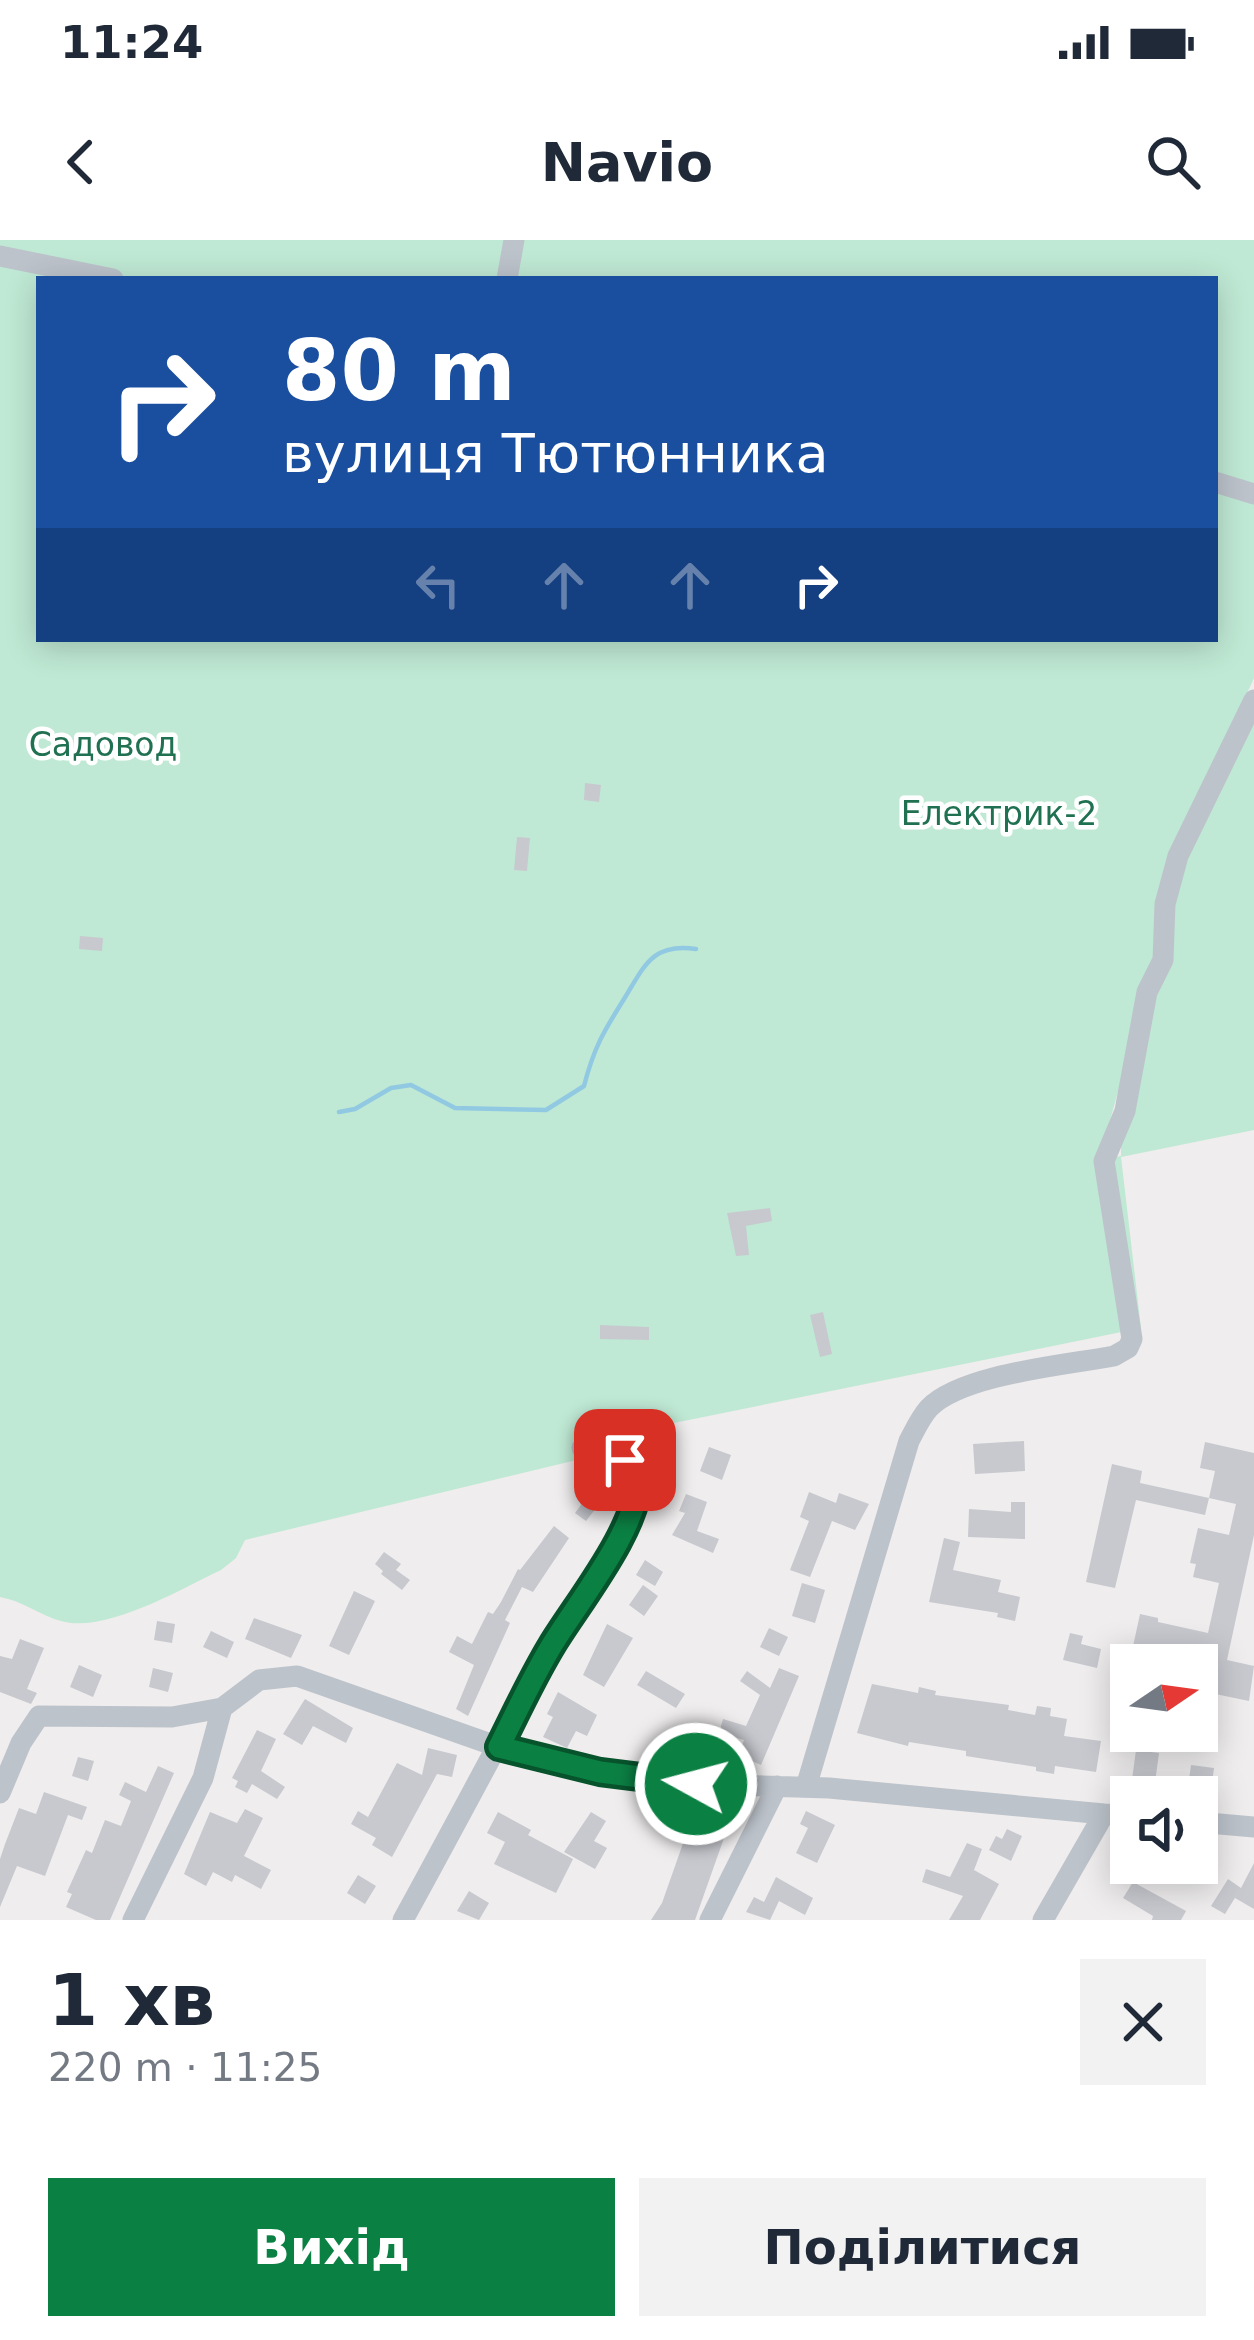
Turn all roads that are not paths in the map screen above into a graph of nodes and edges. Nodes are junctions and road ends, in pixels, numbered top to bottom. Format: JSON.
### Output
{"nodes":[{"id":1,"x":514,"y":240,"type":"edge"},
{"id":2,"x":0,"y":256,"type":"edge"},
{"id":3,"x":98,"y":276,"type":"edge"},
{"id":4,"x":508,"y":276,"type":"edge"},
{"id":5,"x":1218,"y":483,"type":"edge"},
{"id":6,"x":1254,"y":494,"type":"edge"},
{"id":7,"x":1254,"y":700,"type":"edge"},
{"id":8,"x":582,"y":1448,"type":"dead end"},
{"id":9,"x":222,"y":1708,"type":"junction"},
{"id":10,"x":10,"y":1743,"type":"edge"},
{"id":11,"x":499,"y":1747,"type":"junction"},
{"id":12,"x":776,"y":1786,"type":"junction"},
{"id":13,"x":806,"y":1786,"type":"junction"},
{"id":14,"x":0,"y":1792,"type":"edge"},
{"id":15,"x":1104,"y":1814,"type":"junction"},
{"id":16,"x":1110,"y":1814,"type":"edge"},
{"id":17,"x":1218,"y":1824,"type":"edge"},
{"id":18,"x":1254,"y":1827,"type":"edge"},
{"id":19,"x":133,"y":1920,"type":"edge"},
{"id":20,"x":403,"y":1920,"type":"edge"},
{"id":21,"x":710,"y":1920,"type":"edge"},
{"id":22,"x":1043,"y":1920,"type":"edge"}],
"edges":[{"from":1,"to":4,"type":"street"},
{"from":2,"to":3,"type":"street"},
{"from":5,"to":6,"type":"street"},
{"from":7,"to":13,"type":"street"},
{"from":8,"to":11,"type":"street"},
{"from":9,"to":10,"type":"street"},
{"from":9,"to":11,"type":"street"},
{"from":9,"to":19,"type":"street"},
{"from":10,"to":14,"type":"street"},
{"from":11,"to":12,"type":"street"},
{"from":11,"to":20,"type":"street"},
{"from":12,"to":13,"type":"street"},
{"from":12,"to":21,"type":"street"},
{"from":13,"to":15,"type":"street"},
{"from":15,"to":16,"type":"street"},
{"from":15,"to":22,"type":"street"},
{"from":17,"to":18,"type":"street"}]}
